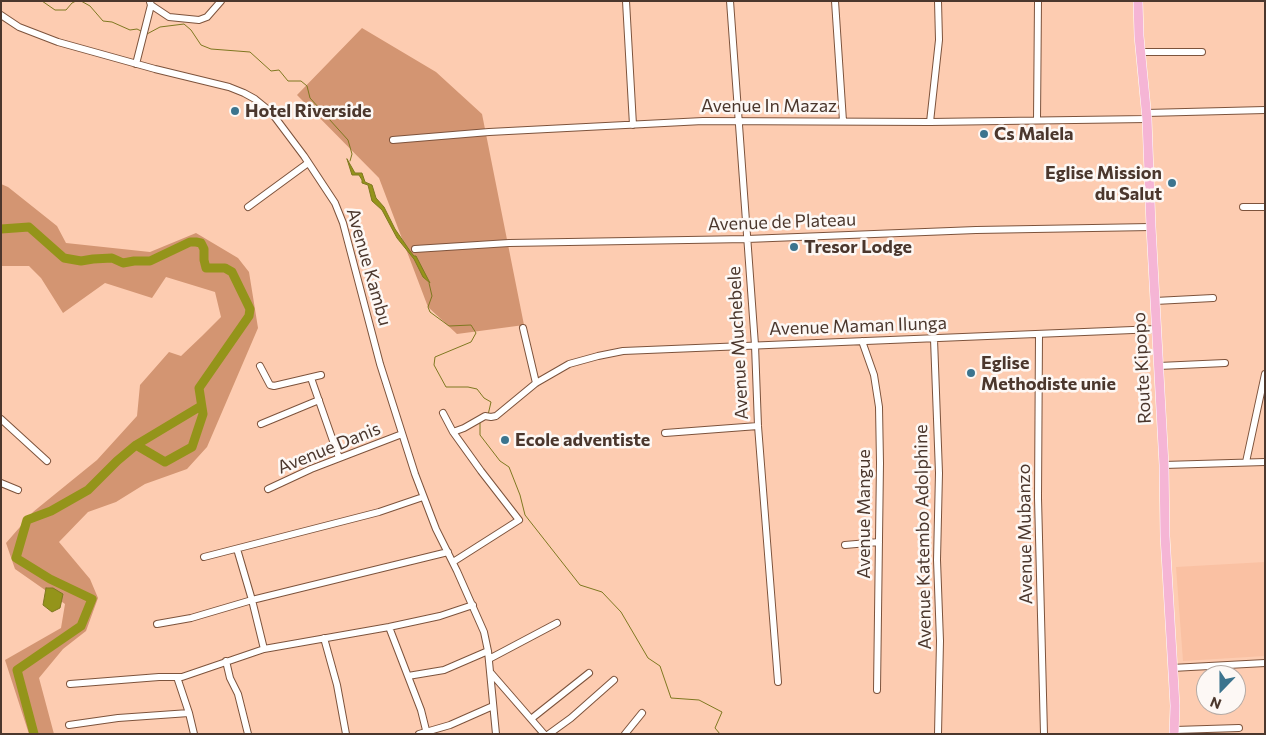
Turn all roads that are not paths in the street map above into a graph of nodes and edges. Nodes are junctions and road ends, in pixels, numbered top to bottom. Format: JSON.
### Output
{"nodes":[{"id":1,"x":221,"y":1,"type":"edge"},
{"id":2,"x":626,"y":1,"type":"edge"},
{"id":3,"x":730,"y":1,"type":"edge"},
{"id":4,"x":835,"y":1,"type":"edge"},
{"id":5,"x":938,"y":1,"type":"edge"},
{"id":6,"x":1038,"y":1,"type":"edge"},
{"id":7,"x":1138,"y":1,"type":"edge"},
{"id":8,"x":150,"y":3,"type":"edge"},
{"id":9,"x":1,"y":16,"type":"edge"},
{"id":10,"x":1141,"y":52,"type":"junction"},
{"id":11,"x":1202,"y":52,"type":"dead end"},
{"id":12,"x":136,"y":64,"type":"junction"},
{"id":13,"x":1265,"y":110,"type":"edge"},
{"id":14,"x":1146,"y":116,"type":"junction"},
{"id":15,"x":843,"y":120,"type":"junction"},
{"id":16,"x":1037,"y":120,"type":"junction"},
{"id":17,"x":738,"y":121,"type":"junction"},
{"id":18,"x":930,"y":122,"type":"junction"},
{"id":19,"x":633,"y":125,"type":"junction"},
{"id":20,"x":393,"y":140,"type":"dead end"},
{"id":21,"x":308,"y":163,"type":"junction"},
{"id":22,"x":248,"y":207,"type":"dead end"},
{"id":23,"x":1243,"y":207,"type":"dead end"},
{"id":24,"x":1265,"y":208,"type":"edge"},
{"id":25,"x":1151,"y":227,"type":"junction"},
{"id":26,"x":747,"y":239,"type":"junction"},
{"id":27,"x":415,"y":249,"type":"dead end"},
{"id":28,"x":1213,"y":298,"type":"dead end"},
{"id":29,"x":1155,"y":301,"type":"junction"},
{"id":30,"x":523,"y":328,"type":"dead end"},
{"id":31,"x":1157,"y":329,"type":"junction"},
{"id":32,"x":1038,"y":334,"type":"junction"},
{"id":33,"x":934,"y":339,"type":"junction"},
{"id":34,"x":862,"y":341,"type":"junction"},
{"id":35,"x":755,"y":345,"type":"junction"},
{"id":36,"x":1225,"y":363,"type":"dead end"},
{"id":37,"x":260,"y":366,"type":"dead end"},
{"id":38,"x":1159,"y":366,"type":"junction"},
{"id":39,"x":1265,"y":374,"type":"edge"},
{"id":40,"x":321,"y":375,"type":"dead end"},
{"id":41,"x":311,"y":378,"type":"junction"},
{"id":42,"x":536,"y":382,"type":"junction"},
{"id":43,"x":1263,"y":394,"type":"edge"},
{"id":44,"x":319,"y":400,"type":"junction"},
{"id":45,"x":444,"y":412,"type":"dead end"},
{"id":46,"x":1,"y":419,"type":"edge"},
{"id":47,"x":261,"y":424,"type":"dead end"},
{"id":48,"x":758,"y":426,"type":"junction"},
{"id":49,"x":453,"y":432,"type":"junction"},
{"id":50,"x":665,"y":433,"type":"dead end"},
{"id":51,"x":402,"y":434,"type":"junction"},
{"id":52,"x":339,"y":458,"type":"junction"},
{"id":53,"x":47,"y":461,"type":"dead end"},
{"id":54,"x":1246,"y":462,"type":"junction"},
{"id":55,"x":1265,"y":462,"type":"edge"},
{"id":56,"x":1164,"y":465,"type":"junction"},
{"id":57,"x":1,"y":483,"type":"edge"},
{"id":58,"x":268,"y":489,"type":"dead end"},
{"id":59,"x":18,"y":490,"type":"dead end"},
{"id":60,"x":423,"y":497,"type":"junction"},
{"id":61,"x":879,"y":542,"type":"junction"},
{"id":62,"x":845,"y":545,"type":"dead end"},
{"id":63,"x":237,"y":549,"type":"junction"},
{"id":64,"x":448,"y":552,"type":"junction"},
{"id":65,"x":204,"y":557,"type":"dead end"},
{"id":66,"x":453,"y":562,"type":"junction"},
{"id":67,"x":252,"y":600,"type":"junction"},
{"id":68,"x":473,"y":605,"type":"junction"},
{"id":69,"x":557,"y":623,"type":"dead end"},
{"id":70,"x":157,"y":624,"type":"dead end"},
{"id":71,"x":389,"y":628,"type":"junction"},
{"id":72,"x":324,"y":638,"type":"junction"},
{"id":73,"x":264,"y":649,"type":"junction"},
{"id":74,"x":488,"y":651,"type":"junction"},
{"id":75,"x":489,"y":659,"type":"junction"},
{"id":76,"x":226,"y":661,"type":"junction"},
{"id":77,"x":1265,"y":663,"type":"edge"},
{"id":78,"x":1172,"y":668,"type":"junction"},
{"id":79,"x":490,"y":672,"type":"junction"},
{"id":80,"x":589,"y":673,"type":"dead end"},
{"id":81,"x":408,"y":676,"type":"junction"},
{"id":82,"x":177,"y":678,"type":"junction"},
{"id":83,"x":614,"y":680,"type":"dead end"},
{"id":84,"x":778,"y":682,"type":"dead end"},
{"id":85,"x":70,"y":684,"type":"dead end"},
{"id":86,"x":504,"y":688,"type":"junction"},
{"id":87,"x":877,"y":690,"type":"dead end"},
{"id":88,"x":492,"y":696,"type":"junction"},
{"id":89,"x":493,"y":706,"type":"junction"},
{"id":90,"x":189,"y":713,"type":"junction"},
{"id":91,"x":642,"y":713,"type":"dead end"},
{"id":92,"x":531,"y":718,"type":"junction"},
{"id":93,"x":69,"y":725,"type":"dead end"},
{"id":94,"x":1239,"y":728,"type":"dead end"},
{"id":95,"x":1174,"y":732,"type":"edge"},
{"id":96,"x":427,"y":733,"type":"edge"},
{"id":97,"x":194,"y":734,"type":"edge"},
{"id":98,"x":248,"y":734,"type":"edge"},
{"id":99,"x":346,"y":734,"type":"edge"},
{"id":100,"x":419,"y":734,"type":"edge"},
{"id":101,"x":496,"y":734,"type":"edge"},
{"id":102,"x":544,"y":734,"type":"edge"},
{"id":103,"x":550,"y":734,"type":"edge"},
{"id":104,"x":625,"y":734,"type":"edge"},
{"id":105,"x":938,"y":734,"type":"edge"},
{"id":106,"x":1044,"y":734,"type":"edge"}],
"edges":[{"from":1,"to":8,"type":"street"},
{"from":2,"to":19,"type":"street"},
{"from":3,"to":17,"type":"street","name":"Avenue Muchebele"},
{"from":4,"to":15,"type":"street"},
{"from":5,"to":18,"type":"street"},
{"from":6,"to":16,"type":"street"},
{"from":7,"to":10,"type":"main road","name":"Route Kipopo"},
{"from":8,"to":12,"type":"street"},
{"from":9,"to":12,"type":"street","name":"Avenue Kambu"},
{"from":10,"to":11,"type":"street"},
{"from":10,"to":14,"type":"main road","name":"Route Kipopo"},
{"from":12,"to":21,"type":"street","name":"Avenue Kambu"},
{"from":13,"to":14,"type":"street","name":"Avenue In Mazaz"},
{"from":14,"to":16,"type":"street","name":"Avenue In Mazaz"},
{"from":14,"to":25,"type":"main road","name":"Route Kipopo"},
{"from":15,"to":17,"type":"street","name":"Avenue In Mazaz"},
{"from":15,"to":18,"type":"street","name":"Avenue In Mazaz"},
{"from":16,"to":18,"type":"street","name":"Avenue In Mazaz"},
{"from":17,"to":19,"type":"street","name":"Avenue In Mazaz"},
{"from":17,"to":26,"type":"street","name":"Avenue Muchebele"},
{"from":19,"to":20,"type":"street","name":"Avenue In Mazaz"},
{"from":21,"to":22,"type":"street"},
{"from":21,"to":51,"type":"street","name":"Avenue Kambu"},
{"from":23,"to":24,"type":"street"},
{"from":25,"to":26,"type":"street","name":"Avenue de Plateau"},
{"from":25,"to":29,"type":"main road","name":"Route Kipopo"},
{"from":26,"to":27,"type":"street","name":"Avenue de Plateau"},
{"from":26,"to":35,"type":"street","name":"Avenue Muchebele"},
{"from":28,"to":29,"type":"street"},
{"from":29,"to":31,"type":"main road","name":"Route Kipopo"},
{"from":30,"to":42,"type":"street"},
{"from":31,"to":32,"type":"street","name":"Avenue Maman Ilunga"},
{"from":31,"to":38,"type":"main road","name":"Route Kipopo"},
{"from":32,"to":33,"type":"street","name":"Avenue Maman Ilunga"},
{"from":32,"to":106,"type":"street","name":"Avenue Mubanzo"},
{"from":33,"to":34,"type":"street","name":"Avenue Maman Ilunga"},
{"from":33,"to":105,"type":"street","name":"Avenue Katembo Adolphine"},
{"from":34,"to":35,"type":"street","name":"Avenue Maman Ilunga"},
{"from":34,"to":61,"type":"street","name":"Avenue Mangue"},
{"from":35,"to":42,"type":"street","name":"Avenue Maman Ilunga"},
{"from":35,"to":48,"type":"street","name":"Avenue Muchebele"},
{"from":36,"to":38,"type":"street"},
{"from":37,"to":41,"type":"street"},
{"from":38,"to":56,"type":"main road","name":"Route Kipopo"},
{"from":39,"to":43,"type":"street"},
{"from":40,"to":41,"type":"street"},
{"from":41,"to":44,"type":"street"},
{"from":42,"to":49,"type":"street","name":"Avenue Maman Ilunga"},
{"from":43,"to":54,"type":"street"},
{"from":44,"to":47,"type":"street"},
{"from":44,"to":52,"type":"street"},
{"from":45,"to":49,"type":"street"},
{"from":46,"to":53,"type":"street"},
{"from":48,"to":50,"type":"street"},
{"from":48,"to":84,"type":"street","name":"Avenue Muchebele"},
{"from":49,"to":66,"type":"street"},
{"from":51,"to":52,"type":"street","name":"Avenue Danis"},
{"from":51,"to":60,"type":"street","name":"Avenue Kambu"},
{"from":52,"to":58,"type":"street","name":"Avenue Danis"},
{"from":54,"to":55,"type":"street"},
{"from":54,"to":56,"type":"street"},
{"from":56,"to":78,"type":"main road","name":"Route Kipopo"},
{"from":57,"to":59,"type":"street"},
{"from":60,"to":63,"type":"street"},
{"from":60,"to":64,"type":"street","name":"Avenue Kambu"},
{"from":61,"to":62,"type":"street"},
{"from":61,"to":87,"type":"street","name":"Avenue Mangue"},
{"from":63,"to":65,"type":"street"},
{"from":63,"to":67,"type":"street"},
{"from":64,"to":66,"type":"street","name":"Avenue Kambu"},
{"from":64,"to":67,"type":"street"},
{"from":66,"to":68,"type":"street","name":"Avenue Kambu"},
{"from":67,"to":70,"type":"street"},
{"from":67,"to":73,"type":"street"},
{"from":68,"to":71,"type":"street"},
{"from":68,"to":74,"type":"street","name":"Avenue Kambu"},
{"from":69,"to":75,"type":"street"},
{"from":71,"to":72,"type":"street"},
{"from":71,"to":81,"type":"street"},
{"from":72,"to":73,"type":"street"},
{"from":72,"to":99,"type":"street"},
{"from":73,"to":76,"type":"street"},
{"from":74,"to":75,"type":"street","name":"Avenue Kambu"},
{"from":74,"to":81,"type":"street"},
{"from":75,"to":79,"type":"street","name":"Avenue Kambu"},
{"from":76,"to":82,"type":"street"},
{"from":76,"to":98,"type":"street"},
{"from":77,"to":78,"type":"street"},
{"from":78,"to":95,"type":"main road","name":"Route Kipopo"},
{"from":79,"to":86,"type":"street"},
{"from":79,"to":88,"type":"street","name":"Avenue Kambu"},
{"from":80,"to":92,"type":"street"},
{"from":81,"to":96,"type":"street"},
{"from":82,"to":85,"type":"street"},
{"from":82,"to":90,"type":"street"},
{"from":83,"to":103,"type":"street"},
{"from":86,"to":88,"type":"street"},
{"from":86,"to":92,"type":"street"},
{"from":88,"to":89,"type":"street","name":"Avenue Kambu"},
{"from":89,"to":96,"type":"street"},
{"from":89,"to":101,"type":"street","name":"Avenue Kambu"},
{"from":90,"to":93,"type":"street"},
{"from":90,"to":97,"type":"street"},
{"from":91,"to":104,"type":"street"},
{"from":92,"to":102,"type":"street"},
{"from":94,"to":95,"type":"street"},
{"from":96,"to":100,"type":"street"}]}
